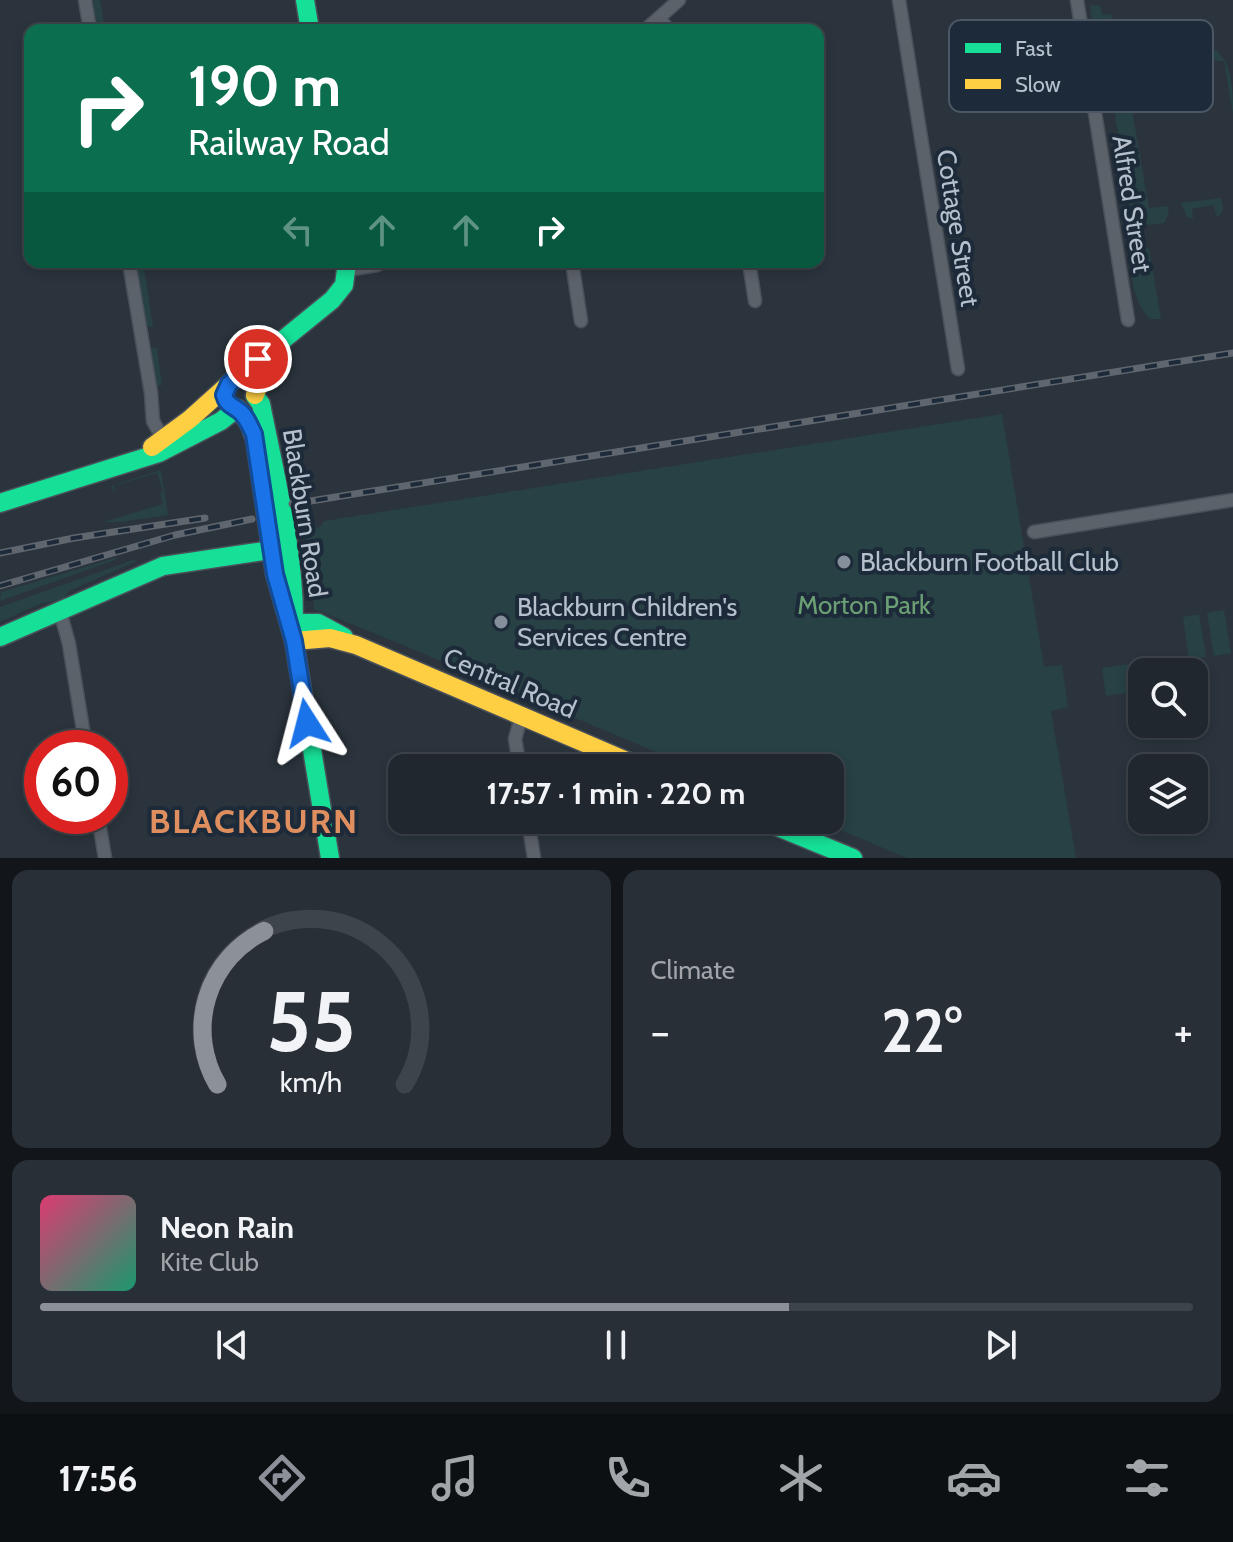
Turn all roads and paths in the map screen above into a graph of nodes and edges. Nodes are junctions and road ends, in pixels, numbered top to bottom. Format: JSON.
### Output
{"nodes":[{"id":1,"x":85,"y":0,"type":"edge"},
{"id":2,"x":305,"y":0,"type":"edge"},
{"id":3,"x":679,"y":0,"type":"edge"},
{"id":4,"x":899,"y":0,"type":"edge"},
{"id":5,"x":1077,"y":0,"type":"edge"},
{"id":6,"x":659,"y":18,"type":"junction"},
{"id":7,"x":1080,"y":20,"type":"edge"},
{"id":8,"x":89,"y":24,"type":"edge"},
{"id":9,"x":309,"y":24,"type":"edge"},
{"id":10,"x":652,"y":24,"type":"edge"},
{"id":11,"x":664,"y":24,"type":"edge"},
{"id":12,"x":1095,"y":112,"type":"edge"},
{"id":13,"x":130,"y":268,"type":"edge"},
{"id":14,"x":347,"y":268,"type":"edge"},
{"id":15,"x":573,"y":268,"type":"edge"},
{"id":16,"x":750,"y":268,"type":"edge"},
{"id":17,"x":755,"y":301,"type":"dead end"},
{"id":18,"x":1128,"y":320,"type":"dead end"},
{"id":19,"x":581,"y":321,"type":"dead end"},
{"id":20,"x":274,"y":348,"type":"junction"},
{"id":21,"x":958,"y":369,"type":"dead end"},
{"id":22,"x":230,"y":383,"type":"junction"},
{"id":23,"x":255,"y":395,"type":"junction"},
{"id":24,"x":237,"y":409,"type":"junction"},
{"id":25,"x":171,"y":439,"type":"junction"},
{"id":26,"x":1233,"y":500,"type":"edge"},
{"id":27,"x":0,"y":503,"type":"edge"},
{"id":28,"x":1034,"y":532,"type":"dead end"},
{"id":29,"x":279,"y":549,"type":"junction"},
{"id":30,"x":60,"y":611,"type":"junction"},
{"id":31,"x":293,"y":631,"type":"junction"},
{"id":32,"x":0,"y":637,"type":"edge"},
{"id":33,"x":521,"y":717,"type":"junction"},
{"id":34,"x":83,"y":730,"type":"edge"},
{"id":35,"x":518,"y":754,"type":"edge"},
{"id":36,"x":610,"y":754,"type":"edge"},
{"id":37,"x":101,"y":834,"type":"edge"},
{"id":38,"x":530,"y":834,"type":"edge"},
{"id":39,"x":795,"y":834,"type":"edge"},
{"id":40,"x":105,"y":858,"type":"edge"},
{"id":41,"x":330,"y":858,"type":"edge"},
{"id":42,"x":534,"y":858,"type":"edge"},
{"id":43,"x":853,"y":858,"type":"edge"}],
"edges":[{"from":1,"to":8,"type":"street"},
{"from":2,"to":9,"type":"street"},
{"from":3,"to":6,"type":"street"},
{"from":4,"to":21,"type":"street","name":"Cottage Street"},
{"from":5,"to":7,"type":"street","name":"Alfred Street"},
{"from":6,"to":10,"type":"street"},
{"from":6,"to":11,"type":"street"},
{"from":12,"to":18,"type":"street","name":"Alfred Street"},
{"from":13,"to":25,"type":"street"},
{"from":14,"to":20,"type":"street"},
{"from":15,"to":19,"type":"street"},
{"from":16,"to":17,"type":"street"},
{"from":20,"to":22,"type":"street"},
{"from":20,"to":23,"type":"street"},
{"from":22,"to":23,"type":"street"},
{"from":22,"to":24,"type":"street"},
{"from":22,"to":25,"type":"street"},
{"from":23,"to":24,"type":"street"},
{"from":23,"to":29,"type":"street","name":"Blackburn Road"},
{"from":24,"to":25,"type":"street"},
{"from":24,"to":29,"type":"street","name":"Blackburn Road"},
{"from":25,"to":27,"type":"street"},
{"from":26,"to":28,"type":"street"},
{"from":29,"to":30,"type":"street"},
{"from":29,"to":31,"type":"street","name":"Blackburn Road"},
{"from":30,"to":32,"type":"street"},
{"from":30,"to":34,"type":"street"},
{"from":31,"to":33,"type":"street","name":"Central Road"},
{"from":31,"to":41,"type":"street","name":"Blackburn Road"},
{"from":33,"to":35,"type":"street"},
{"from":33,"to":36,"type":"street","name":"Central Road"},
{"from":37,"to":40,"type":"street"},
{"from":38,"to":42,"type":"street"},
{"from":39,"to":43,"type":"street"}]}
